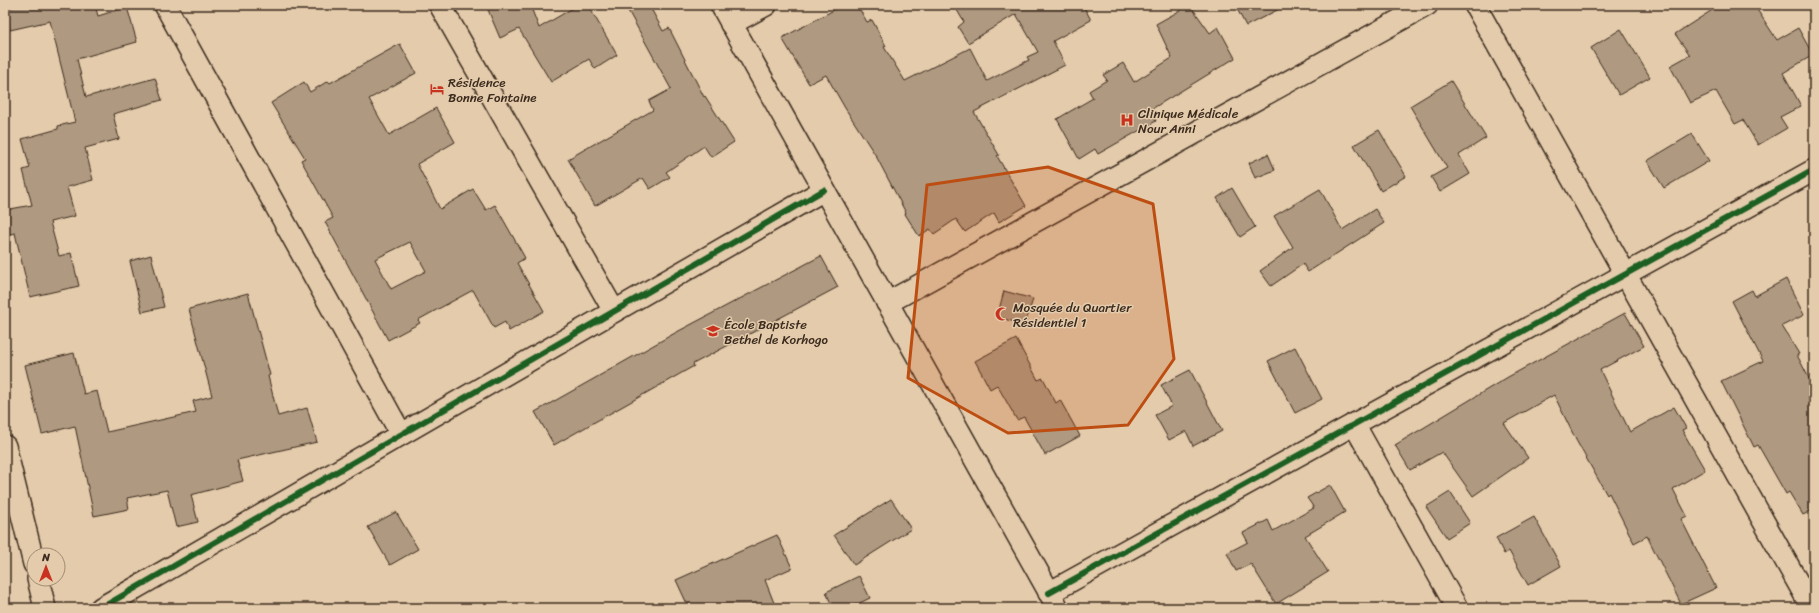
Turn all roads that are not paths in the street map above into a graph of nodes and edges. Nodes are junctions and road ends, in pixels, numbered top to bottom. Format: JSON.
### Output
{"nodes":[{"id":1,"x":165,"y":5,"type":"edge"},
{"id":2,"x":440,"y":5,"type":"edge"},
{"id":3,"x":721,"y":5,"type":"edge"},
{"id":4,"x":766,"y":5,"type":"edge"},
{"id":5,"x":1427,"y":5,"type":"edge"},
{"id":6,"x":1475,"y":5,"type":"edge"},
{"id":7,"x":731,"y":24,"type":"junction"},
{"id":8,"x":1814,"y":170,"type":"edge"},
{"id":9,"x":824,"y":190,"type":"junction"},
{"id":10,"x":1626,"y":274,"type":"junction"},
{"id":11,"x":887,"y":303,"type":"junction"},
{"id":12,"x":614,"y":311,"type":"junction"},
{"id":13,"x":1354,"y":424,"type":"junction"},
{"id":14,"x":401,"y":434,"type":"junction"},
{"id":15,"x":5,"y":446,"type":"edge"},
{"id":16,"x":30,"y":547,"type":"edge"},
{"id":17,"x":40,"y":587,"type":"edge"},
{"id":18,"x":1054,"y":600,"type":"edge"},
{"id":19,"x":45,"y":608,"type":"edge"},
{"id":20,"x":101,"y":608,"type":"edge"},
{"id":21,"x":1456,"y":608,"type":"edge"},
{"id":22,"x":1812,"y":608,"type":"edge"}],
"edges":[{"from":1,"to":14,"type":"street"},
{"from":2,"to":12,"type":"street"},
{"from":3,"to":7,"type":"street"},
{"from":4,"to":7,"type":"street"},
{"from":5,"to":11,"type":"street"},
{"from":6,"to":10,"type":"street"},
{"from":7,"to":9,"type":"street"},
{"from":8,"to":10,"type":"street"},
{"from":9,"to":11,"type":"street"},
{"from":9,"to":12,"type":"street"},
{"from":10,"to":13,"type":"street"},
{"from":10,"to":22,"type":"street"},
{"from":11,"to":18,"type":"street"},
{"from":12,"to":14,"type":"street"},
{"from":13,"to":18,"type":"street"},
{"from":13,"to":21,"type":"street"},
{"from":14,"to":20,"type":"street"},
{"from":15,"to":16,"type":"street"},
{"from":17,"to":19,"type":"street"}]}
